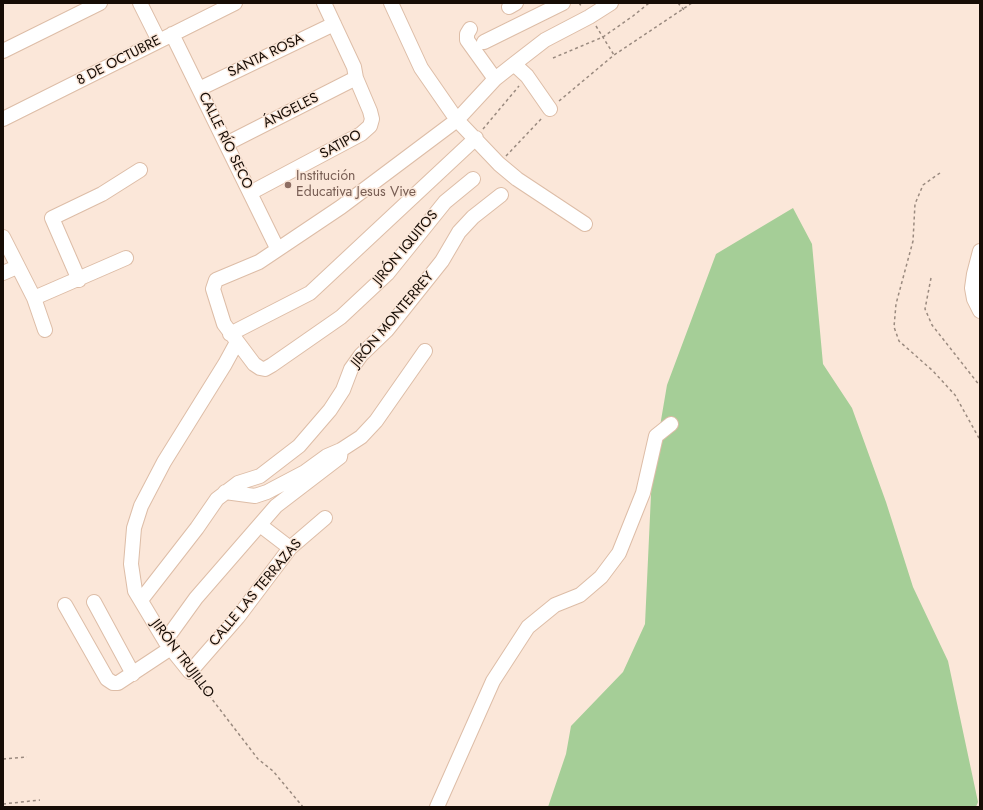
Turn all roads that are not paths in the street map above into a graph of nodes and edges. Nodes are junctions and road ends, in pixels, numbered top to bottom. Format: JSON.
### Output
{"nodes":[{"id":1,"x":100,"y":3,"type":"edge"},
{"id":2,"x":140,"y":3,"type":"edge"},
{"id":3,"x":235,"y":3,"type":"edge"},
{"id":4,"x":314,"y":3,"type":"edge"},
{"id":5,"x":324,"y":3,"type":"edge"},
{"id":6,"x":391,"y":3,"type":"edge"},
{"id":7,"x":563,"y":3,"type":"edge"},
{"id":8,"x":612,"y":3,"type":"edge"},
{"id":9,"x":330,"y":26,"type":"junction"},
{"id":10,"x":470,"y":29,"type":"dead end"},
{"id":11,"x":172,"y":34,"type":"junction"},
{"id":12,"x":159,"y":41,"type":"junction"},
{"id":13,"x":484,"y":42,"type":"dead end"},
{"id":14,"x":3,"y":51,"type":"edge"},
{"id":15,"x":514,"y":64,"type":"junction"},
{"id":16,"x":356,"y":78,"type":"junction"},
{"id":17,"x":495,"y":79,"type":"junction"},
{"id":18,"x":199,"y":89,"type":"junction"},
{"id":19,"x":550,"y":109,"type":"road end"},
{"id":20,"x":5,"y":114,"type":"edge"},
{"id":21,"x":456,"y":120,"type":"junction"},
{"id":22,"x":476,"y":138,"type":"junction"},
{"id":23,"x":226,"y":144,"type":"junction"},
{"id":24,"x":140,"y":170,"type":"dead end"},
{"id":25,"x":472,"y":179,"type":"dead end"},
{"id":26,"x":250,"y":193,"type":"junction"},
{"id":27,"x":502,"y":195,"type":"dead end"},
{"id":28,"x":585,"y":224,"type":"dead end"},
{"id":29,"x":3,"y":237,"type":"edge"},
{"id":30,"x":277,"y":248,"type":"junction"},
{"id":31,"x":980,"y":251,"type":"edge"},
{"id":32,"x":126,"y":258,"type":"dead end"},
{"id":33,"x":17,"y":267,"type":"junction"},
{"id":34,"x":3,"y":273,"type":"edge"},
{"id":35,"x":79,"y":280,"type":"junction"},
{"id":36,"x":34,"y":298,"type":"junction"},
{"id":37,"x":980,"y":311,"type":"edge"},
{"id":38,"x":45,"y":330,"type":"dead end"},
{"id":39,"x":234,"y":338,"type":"junction"},
{"id":40,"x":425,"y":351,"type":"dead end"},
{"id":41,"x":671,"y":424,"type":"dead end"},
{"id":42,"x":341,"y":450,"type":"junction"},
{"id":43,"x":225,"y":492,"type":"junction"},
{"id":44,"x":325,"y":518,"type":"dead end"},
{"id":45,"x":260,"y":525,"type":"junction"},
{"id":46,"x":290,"y":548,"type":"junction"},
{"id":47,"x":141,"y":600,"type":"junction"},
{"id":48,"x":94,"y":602,"type":"dead end"},
{"id":49,"x":65,"y":604,"type":"dead end"},
{"id":50,"x":168,"y":644,"type":"junction"},
{"id":51,"x":190,"y":672,"type":"joint"},
{"id":52,"x":132,"y":674,"type":"junction"},
{"id":53,"x":437,"y":807,"type":"edge"}],
"edges":[{"from":1,"to":14,"type":"street"},
{"from":2,"to":12,"type":"street"},
{"from":3,"to":11,"type":"street","name":"8 DE OCTUBRE"},
{"from":4,"to":9,"type":"street"},
{"from":5,"to":9,"type":"street"},
{"from":6,"to":21,"type":"street"},
{"from":7,"to":13,"type":"street"},
{"from":8,"to":15,"type":"street"},
{"from":9,"to":16,"type":"street"},
{"from":9,"to":18,"type":"street","name":"SANTA ROSA"},
{"from":10,"to":17,"type":"street"},
{"from":11,"to":12,"type":"street","name":"8 DE OCTUBRE"},
{"from":11,"to":18,"type":"street","name":"CALLE RÍO SECO"},
{"from":12,"to":20,"type":"street","name":"8 DE OCTUBRE"},
{"from":15,"to":17,"type":"street"},
{"from":15,"to":19,"type":"street"},
{"from":16,"to":23,"type":"street","name":"ÁNGELES"},
{"from":16,"to":26,"type":"street","name":"SATIPO"},
{"from":17,"to":21,"type":"street"},
{"from":18,"to":23,"type":"street","name":"CALLE RÍO SECO"},
{"from":21,"to":22,"type":"street"},
{"from":21,"to":30,"type":"street"},
{"from":22,"to":28,"type":"street"},
{"from":22,"to":39,"type":"street"},
{"from":23,"to":26,"type":"street","name":"CALLE RÍO SECO"},
{"from":24,"to":35,"type":"street"},
{"from":25,"to":39,"type":"street","name":"JIRÓN IQUITOS"},
{"from":26,"to":30,"type":"street","name":"CALLE RÍO SECO"},
{"from":27,"to":43,"type":"street","name":"JIRÓN MONTERREY"},
{"from":29,"to":33,"type":"street"},
{"from":30,"to":39,"type":"street"},
{"from":31,"to":37,"type":"street"},
{"from":32,"to":35,"type":"street"},
{"from":33,"to":34,"type":"street"},
{"from":33,"to":36,"type":"street"},
{"from":35,"to":36,"type":"street"},
{"from":36,"to":38,"type":"street"},
{"from":39,"to":47,"type":"street","name":"JIRÓN TRUJILLO"},
{"from":40,"to":42,"type":"street"},
{"from":41,"to":53,"type":"street"},
{"from":42,"to":43,"type":"street"},
{"from":42,"to":45,"type":"street"},
{"from":43,"to":47,"type":"street","name":"JIRÓN MONTERREY"},
{"from":44,"to":46,"type":"street","name":"CALLE LAS TERRAZAS"},
{"from":45,"to":46,"type":"street"},
{"from":45,"to":50,"type":"street"},
{"from":46,"to":51,"type":"street","name":"CALLE LAS TERRAZAS"},
{"from":47,"to":50,"type":"street","name":"JIRÓN TRUJILLO"},
{"from":48,"to":52,"type":"street"},
{"from":49,"to":52,"type":"street"},
{"from":50,"to":51,"type":"street","name":"JIRÓN TRUJILLO"},
{"from":50,"to":52,"type":"street"}]}
